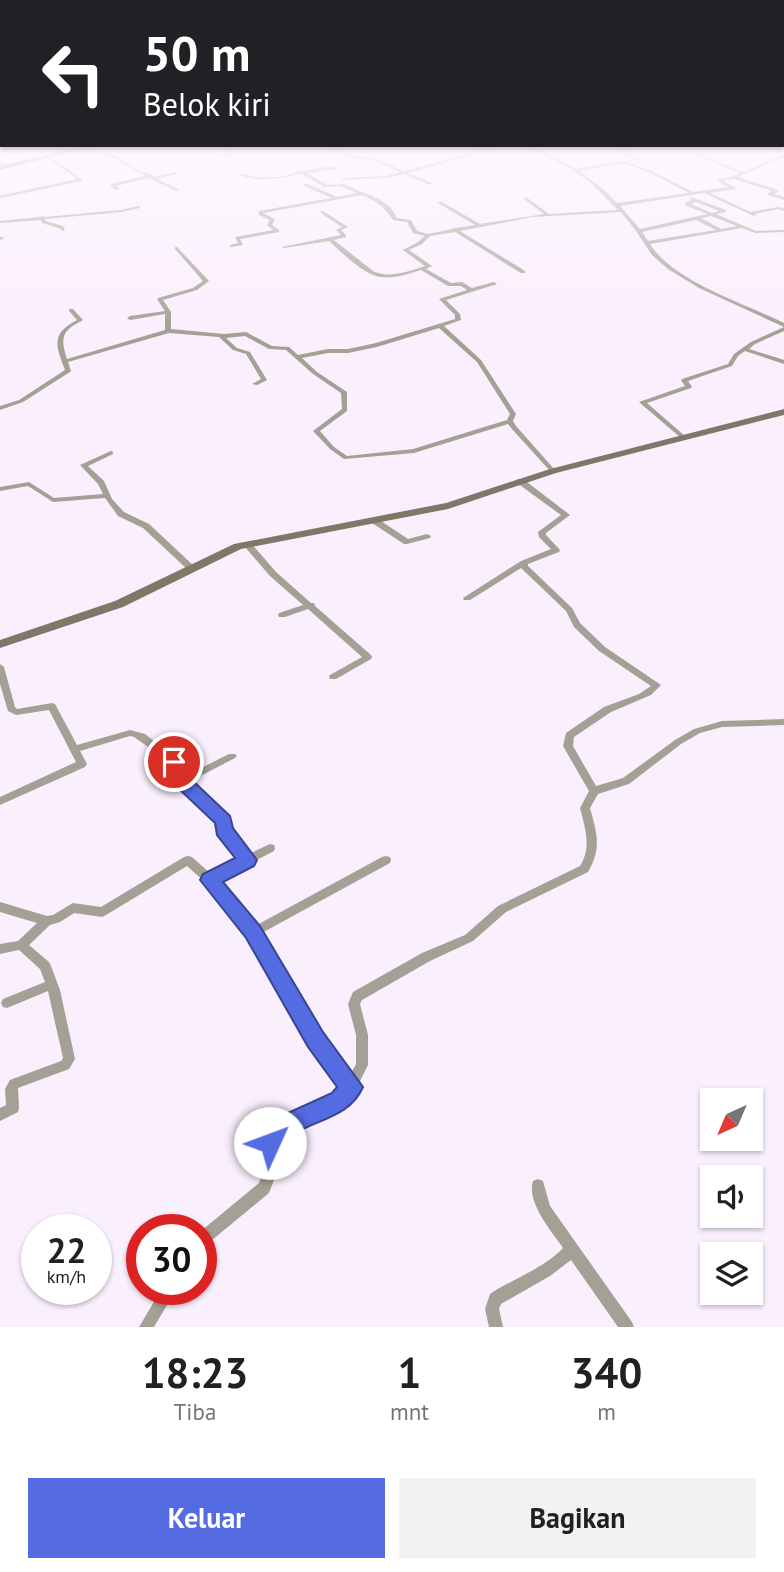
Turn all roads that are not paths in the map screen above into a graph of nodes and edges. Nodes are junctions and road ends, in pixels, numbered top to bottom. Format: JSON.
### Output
{"nodes":[{"id":1,"x":130,"y":209,"type":"edge"},
{"id":2,"x":279,"y":209,"type":"edge"},
{"id":3,"x":387,"y":209,"type":"edge"},
{"id":4,"x":451,"y":209,"type":"edge"},
{"id":5,"x":540,"y":209,"type":"edge"},
{"id":6,"x":698,"y":209,"type":"edge"},
{"id":7,"x":718,"y":209,"type":"edge"},
{"id":8,"x":741,"y":209,"type":"edge"},
{"id":9,"x":774,"y":209,"type":"edge"},
{"id":10,"x":620,"y":211,"type":"joint"},
{"id":11,"x":323,"y":212,"type":"dead end"},
{"id":12,"x":710,"y":214,"type":"junction"},
{"id":13,"x":548,"y":215,"type":"junction"},
{"id":14,"x":42,"y":217,"type":"junction"},
{"id":15,"x":696,"y":218,"type":"junction"},
{"id":16,"x":0,"y":222,"type":"edge"},
{"id":17,"x":478,"y":225,"type":"junction"},
{"id":18,"x":742,"y":227,"type":"junction"},
{"id":19,"x":454,"y":229,"type":"junction"},
{"id":20,"x":63,"y":230,"type":"dead end"},
{"id":21,"x":639,"y":231,"type":"junction"},
{"id":22,"x":721,"y":231,"type":"junction"},
{"id":23,"x":784,"y":231,"type":"edge"},
{"id":24,"x":428,"y":235,"type":"junction"},
{"id":25,"x":331,"y":239,"type":"junction"},
{"id":26,"x":648,"y":243,"type":"junction"},
{"id":27,"x":232,"y":246,"type":"dead end"},
{"id":28,"x":284,"y":247,"type":"dead end"},
{"id":29,"x":177,"y":248,"type":"dead end"},
{"id":30,"x":422,"y":269,"type":"junction"},
{"id":31,"x":523,"y":272,"type":"dead end"},
{"id":32,"x":494,"y":284,"type":"dead end"},
{"id":33,"x":471,"y":290,"type":"junction"},
{"id":34,"x":71,"y":310,"type":"dead end"},
{"id":35,"x":168,"y":312,"type":"junction"},
{"id":36,"x":130,"y":318,"type":"dead end"},
{"id":37,"x":440,"y":325,"type":"junction"},
{"id":38,"x":784,"y":327,"type":"edge"},
{"id":39,"x":169,"y":331,"type":"junction"},
{"id":40,"x":220,"y":335,"type":"junction"},
{"id":41,"x":744,"y":349,"type":"junction"},
{"id":42,"x":298,"y":356,"type":"junction"},
{"id":43,"x":65,"y":361,"type":"junction"},
{"id":44,"x":784,"y":362,"type":"edge"},
{"id":45,"x":255,"y":384,"type":"dead end"},
{"id":46,"x":0,"y":408,"type":"edge"},
{"id":47,"x":784,"y":412,"type":"edge"},
{"id":48,"x":510,"y":421,"type":"junction"},
{"id":49,"x":683,"y":437,"type":"junction"},
{"id":50,"x":111,"y":453,"type":"dead end"},
{"id":51,"x":553,"y":471,"type":"junction"},
{"id":52,"x":520,"y":481,"type":"junction"},
{"id":53,"x":0,"y":489,"type":"edge"},
{"id":54,"x":107,"y":496,"type":"junction"},
{"id":55,"x":375,"y":521,"type":"junction"},
{"id":56,"x":427,"y":536,"type":"dead end"},
{"id":57,"x":247,"y":544,"type":"junction"},
{"id":58,"x":524,"y":563,"type":"junction"},
{"id":59,"x":191,"y":568,"type":"junction"},
{"id":60,"x":467,"y":598,"type":"dead end"},
{"id":61,"x":311,"y":605,"type":"junction"},
{"id":62,"x":282,"y":615,"type":"dead end"},
{"id":63,"x":0,"y":644,"type":"edge"},
{"id":64,"x":0,"y":667,"type":"edge"},
{"id":65,"x":332,"y":677,"type":"dead end"},
{"id":66,"x":784,"y":722,"type":"edge"},
{"id":67,"x":76,"y":749,"type":"junction"},
{"id":68,"x":232,"y":756,"type":"dead end"},
{"id":69,"x":183,"y":781,"type":"junction"},
{"id":70,"x":594,"y":792,"type":"junction"},
{"id":71,"x":0,"y":801,"type":"edge"},
{"id":72,"x":270,"y":848,"type":"dead end"},
{"id":73,"x":247,"y":860,"type":"junction"},
{"id":74,"x":386,"y":860,"type":"dead end"},
{"id":75,"x":210,"y":880,"type":"junction"},
{"id":76,"x":0,"y":907,"type":"edge"},
{"id":77,"x":47,"y":921,"type":"junction"},
{"id":78,"x":253,"y":932,"type":"junction"},
{"id":79,"x":21,"y":945,"type":"junction"},
{"id":80,"x":0,"y":949,"type":"edge"},
{"id":81,"x":52,"y":984,"type":"junction"},
{"id":82,"x":7,"y":1003,"type":"dead end"},
{"id":83,"x":351,"y":1087,"type":"junction"},
{"id":84,"x":0,"y":1115,"type":"edge"},
{"id":85,"x":538,"y":1186,"type":"dead end"},
{"id":86,"x":217,"y":1227,"type":"edge"},
{"id":87,"x":571,"y":1250,"type":"junction"},
{"id":88,"x":160,"y":1305,"type":"edge"},
{"id":89,"x":146,"y":1327,"type":"edge"},
{"id":90,"x":496,"y":1327,"type":"edge"},
{"id":91,"x":627,"y":1327,"type":"edge"}],
"edges":[{"from":1,"to":14,"type":"street"},
{"from":2,"to":27,"type":"street"},
{"from":3,"to":24,"type":"street"},
{"from":4,"to":17,"type":"street"},
{"from":5,"to":13,"type":"street"},
{"from":6,"to":12,"type":"street"},
{"from":7,"to":12,"type":"street"},
{"from":8,"to":9,"type":"street"},
{"from":10,"to":13,"type":"street"},
{"from":10,"to":21,"type":"street"},
{"from":11,"to":25,"type":"street"},
{"from":12,"to":15,"type":"street"},
{"from":12,"to":18,"type":"street"},
{"from":13,"to":17,"type":"street"},
{"from":14,"to":16,"type":"street"},
{"from":14,"to":20,"type":"street"},
{"from":15,"to":21,"type":"street"},
{"from":15,"to":22,"type":"street"},
{"from":17,"to":19,"type":"street"},
{"from":18,"to":22,"type":"street"},
{"from":18,"to":23,"type":"street"},
{"from":19,"to":24,"type":"street"},
{"from":19,"to":31,"type":"street"},
{"from":21,"to":26,"type":"street"},
{"from":22,"to":26,"type":"street"},
{"from":24,"to":30,"type":"street"},
{"from":25,"to":28,"type":"street"},
{"from":25,"to":30,"type":"street"},
{"from":26,"to":38,"type":"street"},
{"from":29,"to":35,"type":"street"},
{"from":30,"to":33,"type":"street"},
{"from":32,"to":33,"type":"street"},
{"from":33,"to":37,"type":"street"},
{"from":34,"to":43,"type":"street"},
{"from":35,"to":36,"type":"street"},
{"from":35,"to":39,"type":"street"},
{"from":37,"to":42,"type":"street"},
{"from":37,"to":48,"type":"street"},
{"from":38,"to":41,"type":"street"},
{"from":39,"to":40,"type":"street"},
{"from":39,"to":43,"type":"street"},
{"from":40,"to":42,"type":"street"},
{"from":40,"to":45,"type":"street"},
{"from":41,"to":44,"type":"street"},
{"from":41,"to":49,"type":"street"},
{"from":42,"to":48,"type":"street"},
{"from":43,"to":46,"type":"street"},
{"from":47,"to":49,"type":"street"},
{"from":48,"to":51,"type":"street"},
{"from":49,"to":51,"type":"street"},
{"from":50,"to":54,"type":"street"},
{"from":51,"to":52,"type":"street"},
{"from":52,"to":55,"type":"street"},
{"from":52,"to":58,"type":"street"},
{"from":53,"to":54,"type":"street"},
{"from":54,"to":59,"type":"street"},
{"from":55,"to":56,"type":"street"},
{"from":55,"to":57,"type":"street"},
{"from":57,"to":59,"type":"street"},
{"from":57,"to":61,"type":"street"},
{"from":58,"to":60,"type":"street"},
{"from":58,"to":70,"type":"street"},
{"from":59,"to":63,"type":"street"},
{"from":61,"to":62,"type":"street"},
{"from":61,"to":65,"type":"street"},
{"from":64,"to":67,"type":"street"},
{"from":66,"to":70,"type":"street"},
{"from":67,"to":69,"type":"street"},
{"from":67,"to":71,"type":"street"},
{"from":68,"to":69,"type":"street"},
{"from":69,"to":73,"type":"street"},
{"from":70,"to":83,"type":"street"},
{"from":72,"to":73,"type":"street"},
{"from":73,"to":75,"type":"street"},
{"from":74,"to":78,"type":"street"},
{"from":75,"to":77,"type":"street"},
{"from":75,"to":78,"type":"street"},
{"from":76,"to":77,"type":"street"},
{"from":77,"to":79,"type":"street"},
{"from":78,"to":83,"type":"street"},
{"from":79,"to":80,"type":"street"},
{"from":79,"to":81,"type":"street"},
{"from":81,"to":82,"type":"street"},
{"from":81,"to":84,"type":"street"},
{"from":83,"to":86,"type":"street"},
{"from":85,"to":87,"type":"street"},
{"from":87,"to":90,"type":"street"},
{"from":87,"to":91,"type":"street"},
{"from":88,"to":89,"type":"street"}]}
